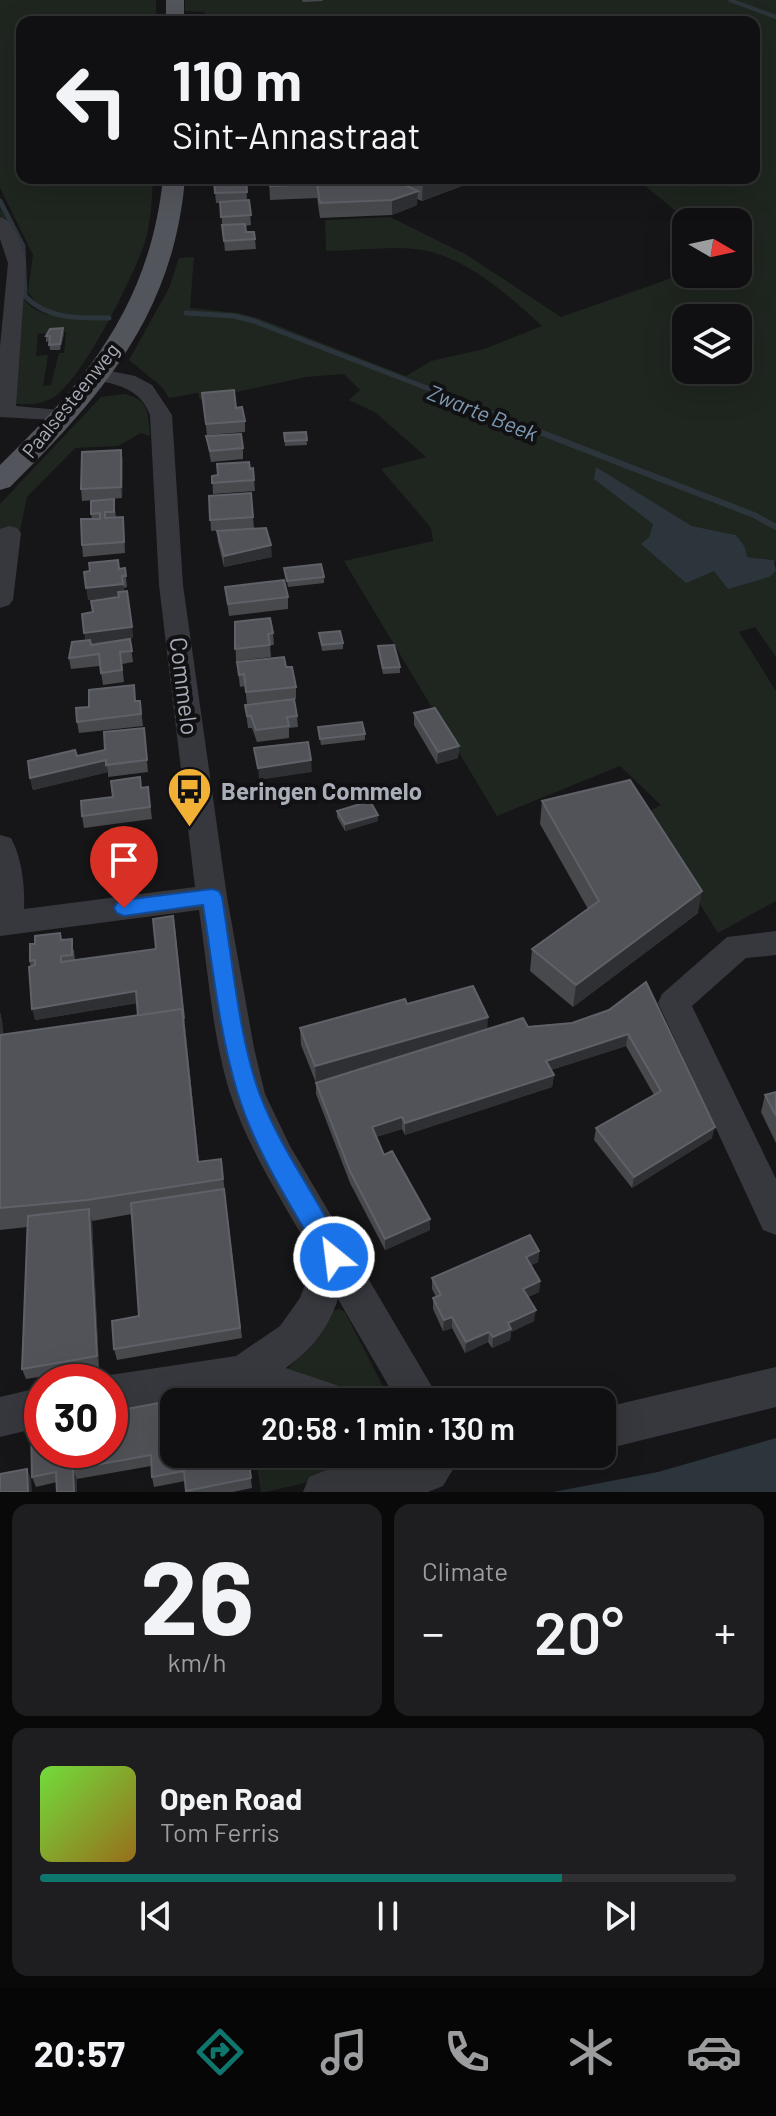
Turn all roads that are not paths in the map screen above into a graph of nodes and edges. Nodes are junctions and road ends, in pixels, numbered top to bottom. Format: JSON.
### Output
{"nodes":[{"id":1,"x":174,"y":184,"type":"edge"},
{"id":2,"x":0,"y":222,"type":"edge"},
{"id":3,"x":96,"y":374,"type":"junction"},
{"id":4,"x":2,"y":411,"type":"edge"},
{"id":5,"x":62,"y":416,"type":"junction"},
{"id":6,"x":0,"y":481,"type":"edge"},
{"id":7,"x":9,"y":533,"type":"dead end"},
{"id":8,"x":0,"y":600,"type":"edge"},
{"id":9,"x":0,"y":846,"type":"edge"},
{"id":10,"x":212,"y":897,"type":"junction"},
{"id":11,"x":3,"y":924,"type":"edge"},
{"id":12,"x":776,"y":943,"type":"edge"},
{"id":13,"x":776,"y":1218,"type":"edge"},
{"id":14,"x":334,"y":1257,"type":"junction"},
{"id":15,"x":244,"y":1374,"type":"junction"},
{"id":16,"x":776,"y":1387,"type":"edge"},
{"id":17,"x":288,"y":1388,"type":"edge"},
{"id":18,"x":413,"y":1388,"type":"edge"},
{"id":19,"x":128,"y":1392,"type":"edge"},
{"id":20,"x":24,"y":1411,"type":"edge"},
{"id":21,"x":0,"y":1417,"type":"edge"},
{"id":22,"x":616,"y":1426,"type":"edge"},
{"id":23,"x":430,"y":1468,"type":"edge"},
{"id":24,"x":342,"y":1488,"type":"edge"}],
"edges":[{"from":1,"to":3,"type":"main road","name":"Paalsesteenweg"},
{"from":2,"to":4,"type":"street"},
{"from":3,"to":5,"type":"main road","name":"Paalsesteenweg"},
{"from":3,"to":10,"type":"street","name":"Commelo"},
{"from":4,"to":5,"type":"street"},
{"from":5,"to":6,"type":"main road","name":"Paalsesteenweg"},
{"from":7,"to":8,"type":"street"},
{"from":9,"to":11,"type":"street"},
{"from":10,"to":11,"type":"street"},
{"from":10,"to":14,"type":"street","name":"Commelo"},
{"from":12,"to":13,"type":"street"},
{"from":14,"to":15,"type":"street"},
{"from":14,"to":18,"type":"street","name":"Commelo"},
{"from":15,"to":17,"type":"street"},
{"from":15,"to":19,"type":"street"},
{"from":16,"to":22,"type":"street"},
{"from":20,"to":21,"type":"street"},
{"from":23,"to":24,"type":"street"}]}
